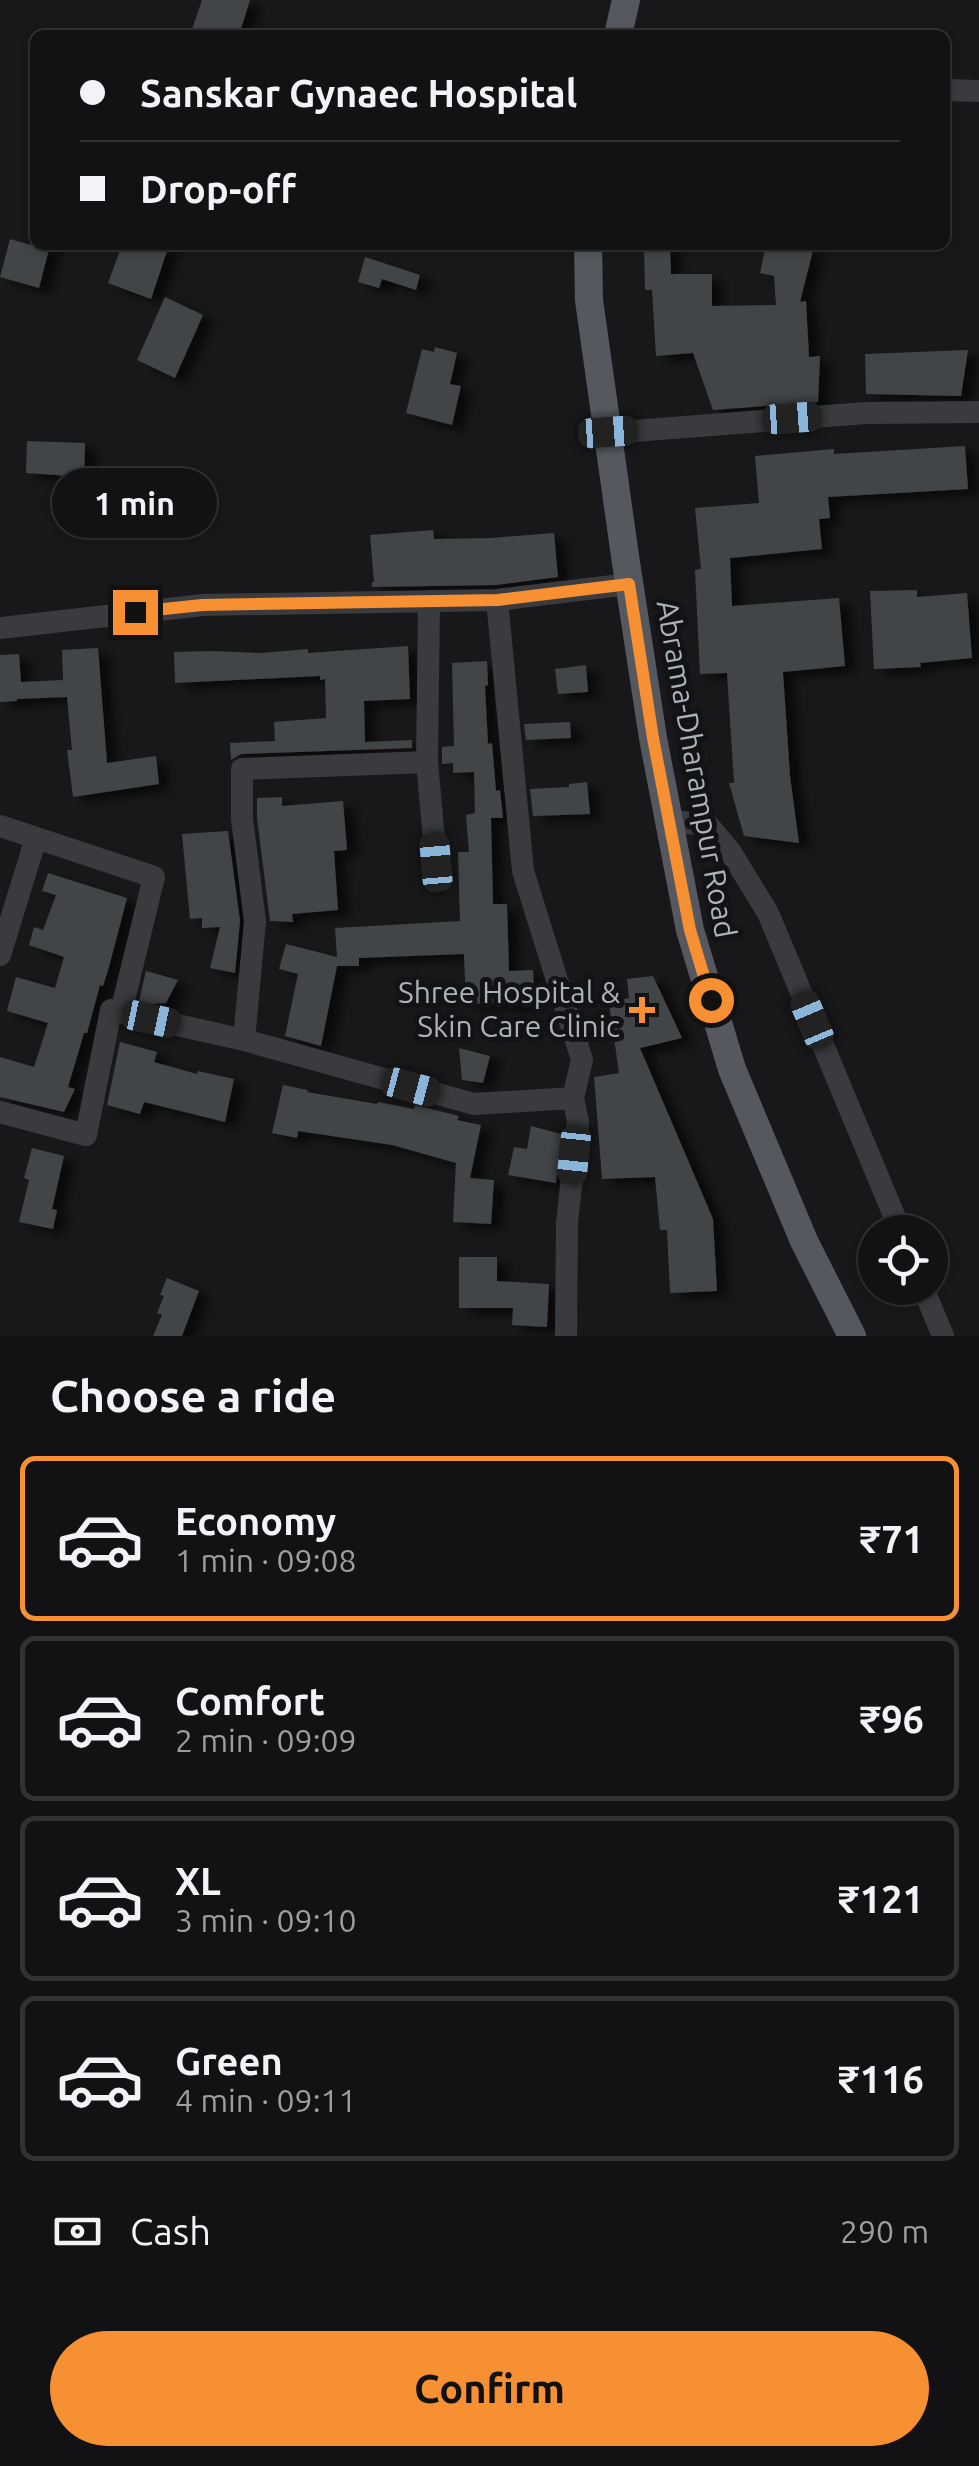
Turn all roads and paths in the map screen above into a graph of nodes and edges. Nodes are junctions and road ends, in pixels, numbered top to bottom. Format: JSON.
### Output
{"nodes":[{"id":1,"x":626,"y":0,"type":"edge"},
{"id":2,"x":619,"y":30,"type":"edge"},
{"id":3,"x":950,"y":90,"type":"edge"},
{"id":4,"x":979,"y":91,"type":"edge"},
{"id":5,"x":588,"y":250,"type":"edge"},
{"id":6,"x":979,"y":412,"type":"edge"},
{"id":7,"x":608,"y":432,"type":"junction"},
{"id":8,"x":629,"y":584,"type":"junction"},
{"id":9,"x":498,"y":600,"type":"junction"},
{"id":10,"x":428,"y":602,"type":"junction"},
{"id":11,"x":0,"y":628,"type":"edge"},
{"id":12,"x":428,"y":762,"type":"junction"},
{"id":13,"x":669,"y":820,"type":"junction"},
{"id":14,"x":0,"y":826,"type":"edge"},
{"id":15,"x":36,"y":838,"type":"junction"},
{"id":16,"x":436,"y":862,"type":"dead end"},
{"id":17,"x":0,"y":955,"type":"edge"},
{"id":18,"x":120,"y":1012,"type":"junction"},
{"id":19,"x":244,"y":1040,"type":"junction"},
{"id":20,"x":573,"y":1098,"type":"junction"},
{"id":21,"x":0,"y":1112,"type":"edge"},
{"id":22,"x":893,"y":1215,"type":"edge"},
{"id":23,"x":930,"y":1305,"type":"edge"},
{"id":24,"x":566,"y":1336,"type":"edge"},
{"id":25,"x":852,"y":1336,"type":"edge"},
{"id":26,"x":944,"y":1336,"type":"edge"}],
"edges":[{"from":1,"to":2,"type":"main road"},
{"from":3,"to":4,"type":"street"},
{"from":5,"to":7,"type":"main road","name":"Abrama-Dharampur Road"},
{"from":6,"to":7,"type":"street"},
{"from":7,"to":8,"type":"main road","name":"Abrama-Dharampur Road"},
{"from":8,"to":9,"type":"street"},
{"from":8,"to":13,"type":"main road","name":"Abrama-Dharampur Road"},
{"from":9,"to":10,"type":"street"},
{"from":9,"to":20,"type":"street"},
{"from":10,"to":11,"type":"street"},
{"from":10,"to":12,"type":"street"},
{"from":12,"to":16,"type":"street"},
{"from":12,"to":19,"type":"street"},
{"from":13,"to":22,"type":"street"},
{"from":13,"to":25,"type":"main road","name":"Abrama-Dharampur Road"},
{"from":14,"to":15,"type":"street"},
{"from":15,"to":17,"type":"street"},
{"from":15,"to":18,"type":"street"},
{"from":18,"to":19,"type":"street"},
{"from":18,"to":21,"type":"street"},
{"from":19,"to":20,"type":"street"},
{"from":20,"to":24,"type":"street"},
{"from":23,"to":26,"type":"street"}]}
